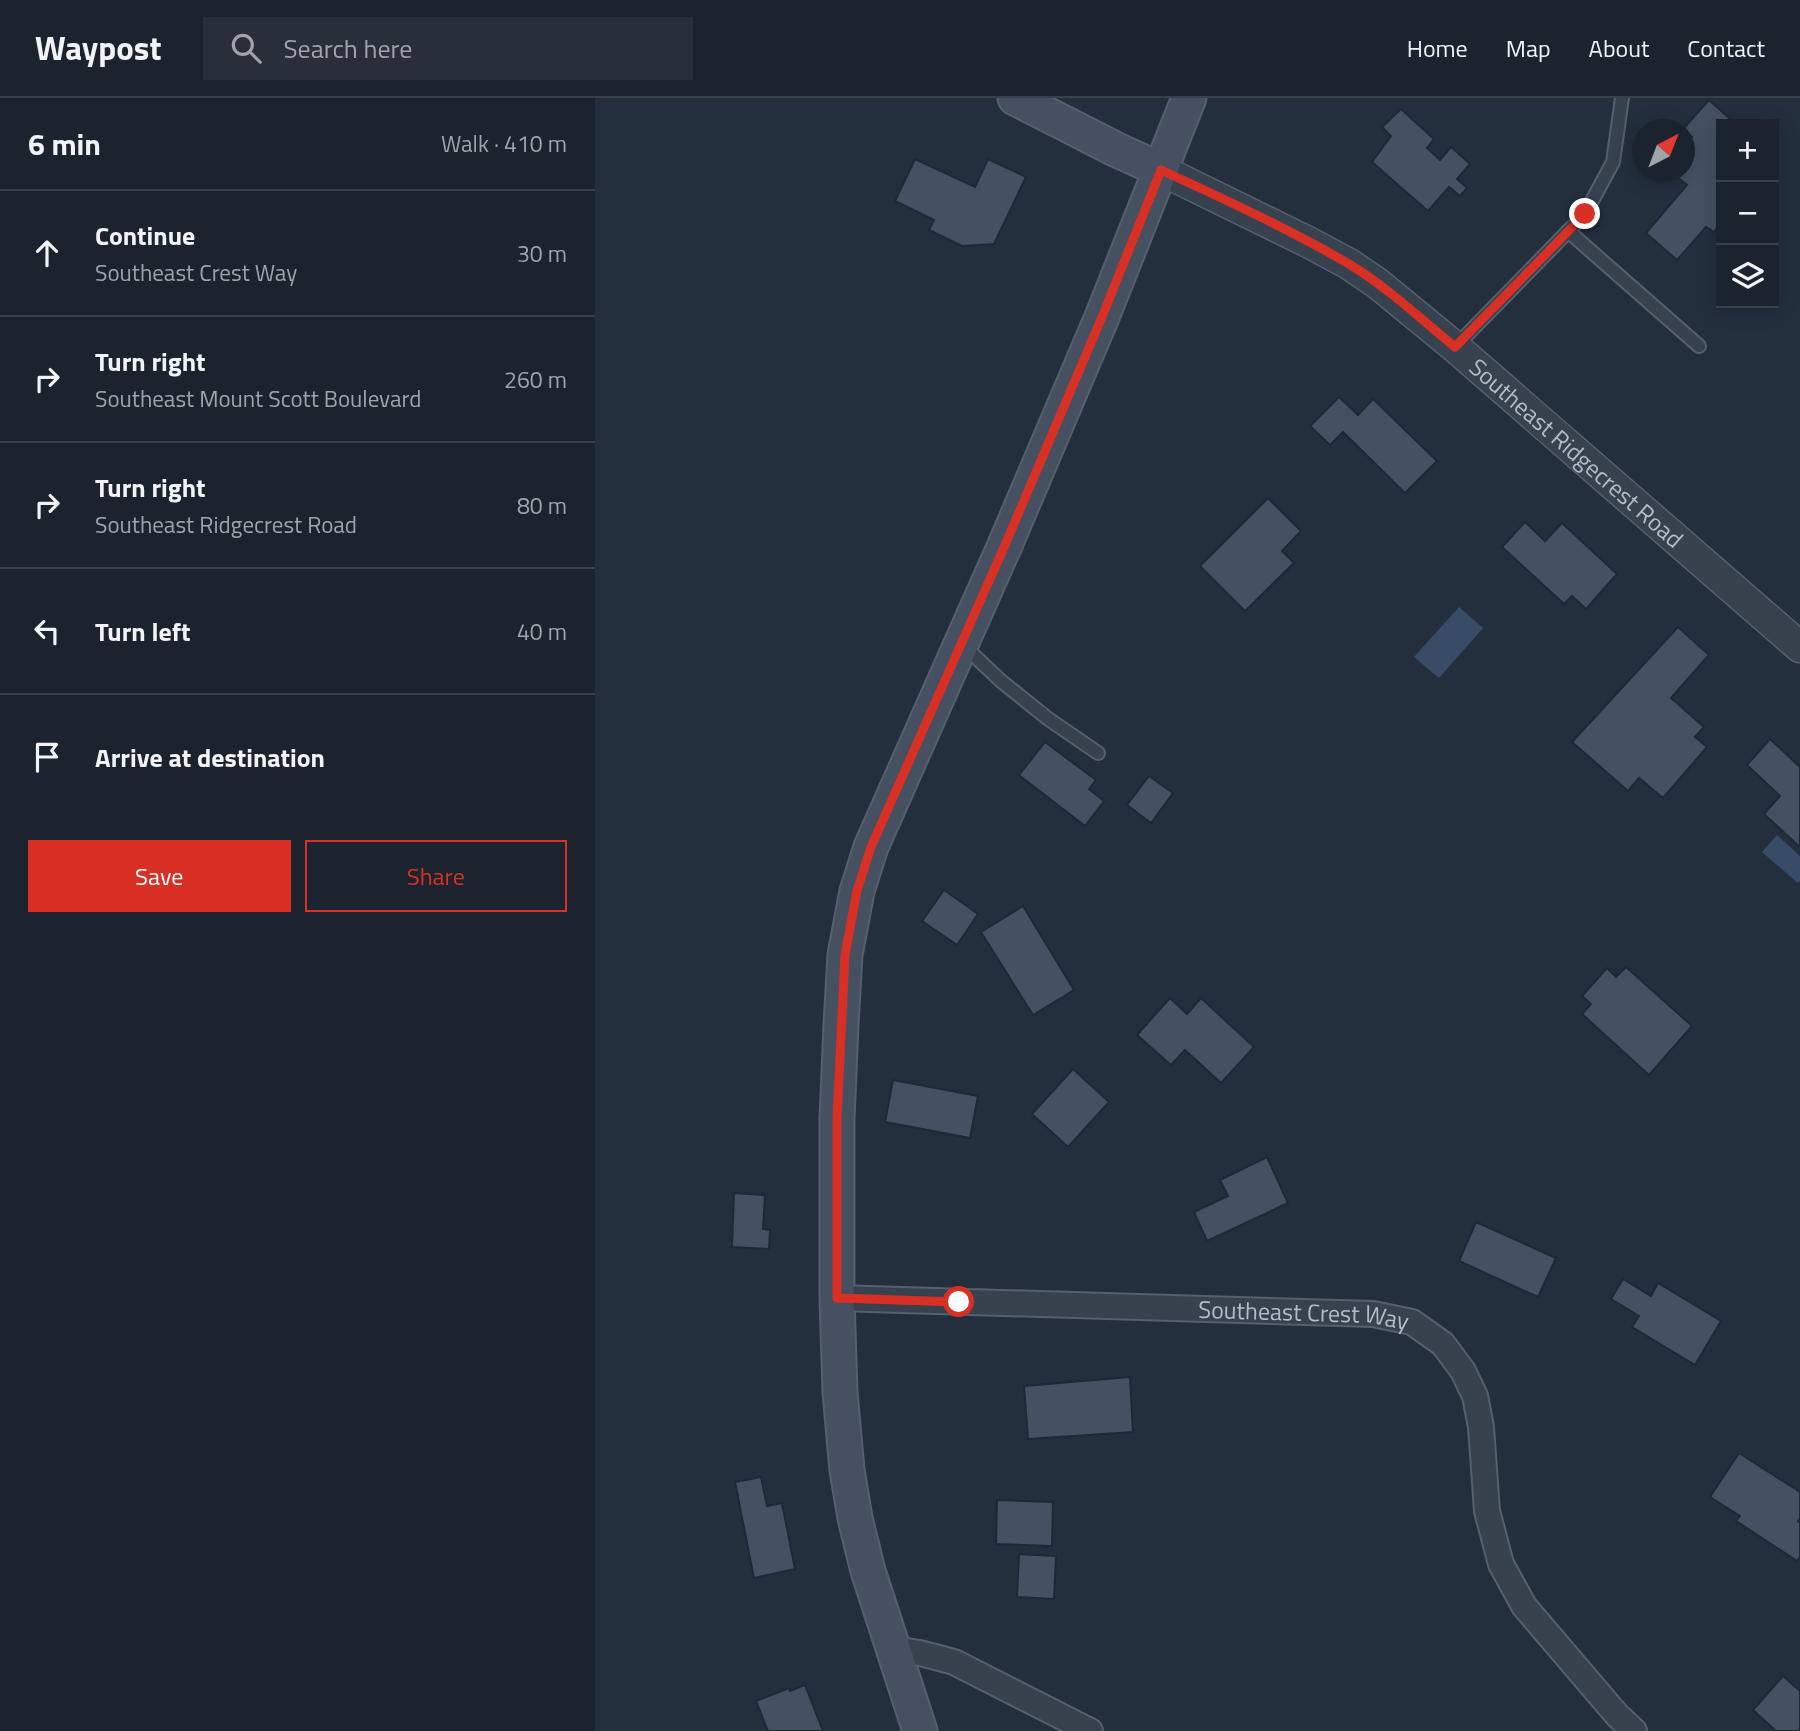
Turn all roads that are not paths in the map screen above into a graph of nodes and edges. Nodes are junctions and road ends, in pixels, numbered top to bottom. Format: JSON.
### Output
{"nodes":[{"id":1,"x":1015,"y":98,"type":"edge"},
{"id":2,"x":1189,"y":98,"type":"edge"},
{"id":3,"x":1622,"y":98,"type":"edge"},
{"id":4,"x":1161,"y":170,"type":"junction"},
{"id":5,"x":1568,"y":231,"type":"junction"},
{"id":6,"x":1699,"y":345,"type":"dead end"},
{"id":7,"x":1455,"y":347,"type":"junction"},
{"id":8,"x":961,"y":643,"type":"junction"},
{"id":9,"x":1800,"y":647,"type":"edge"},
{"id":10,"x":1098,"y":753,"type":"dead end"},
{"id":11,"x":837,"y":1298,"type":"junction"},
{"id":12,"x":894,"y":1649,"type":"junction"},
{"id":13,"x":920,"y":1731,"type":"edge"},
{"id":14,"x":1090,"y":1731,"type":"edge"},
{"id":15,"x":1634,"y":1731,"type":"edge"}],
"edges":[{"from":1,"to":4,"type":"main road"},
{"from":2,"to":4,"type":"main road"},
{"from":3,"to":5,"type":"lane"},
{"from":4,"to":7,"type":"street","name":"Southeast Ridgecrest Road"},
{"from":4,"to":8,"type":"main road"},
{"from":5,"to":6,"type":"lane"},
{"from":5,"to":7,"type":"lane"},
{"from":7,"to":9,"type":"street","name":"Southeast Ridgecrest Road"},
{"from":8,"to":10,"type":"lane"},
{"from":8,"to":11,"type":"main road"},
{"from":11,"to":12,"type":"main road"},
{"from":11,"to":15,"type":"street","name":"Southeast Crest Way"},
{"from":12,"to":13,"type":"main road"},
{"from":12,"to":14,"type":"street"}]}
